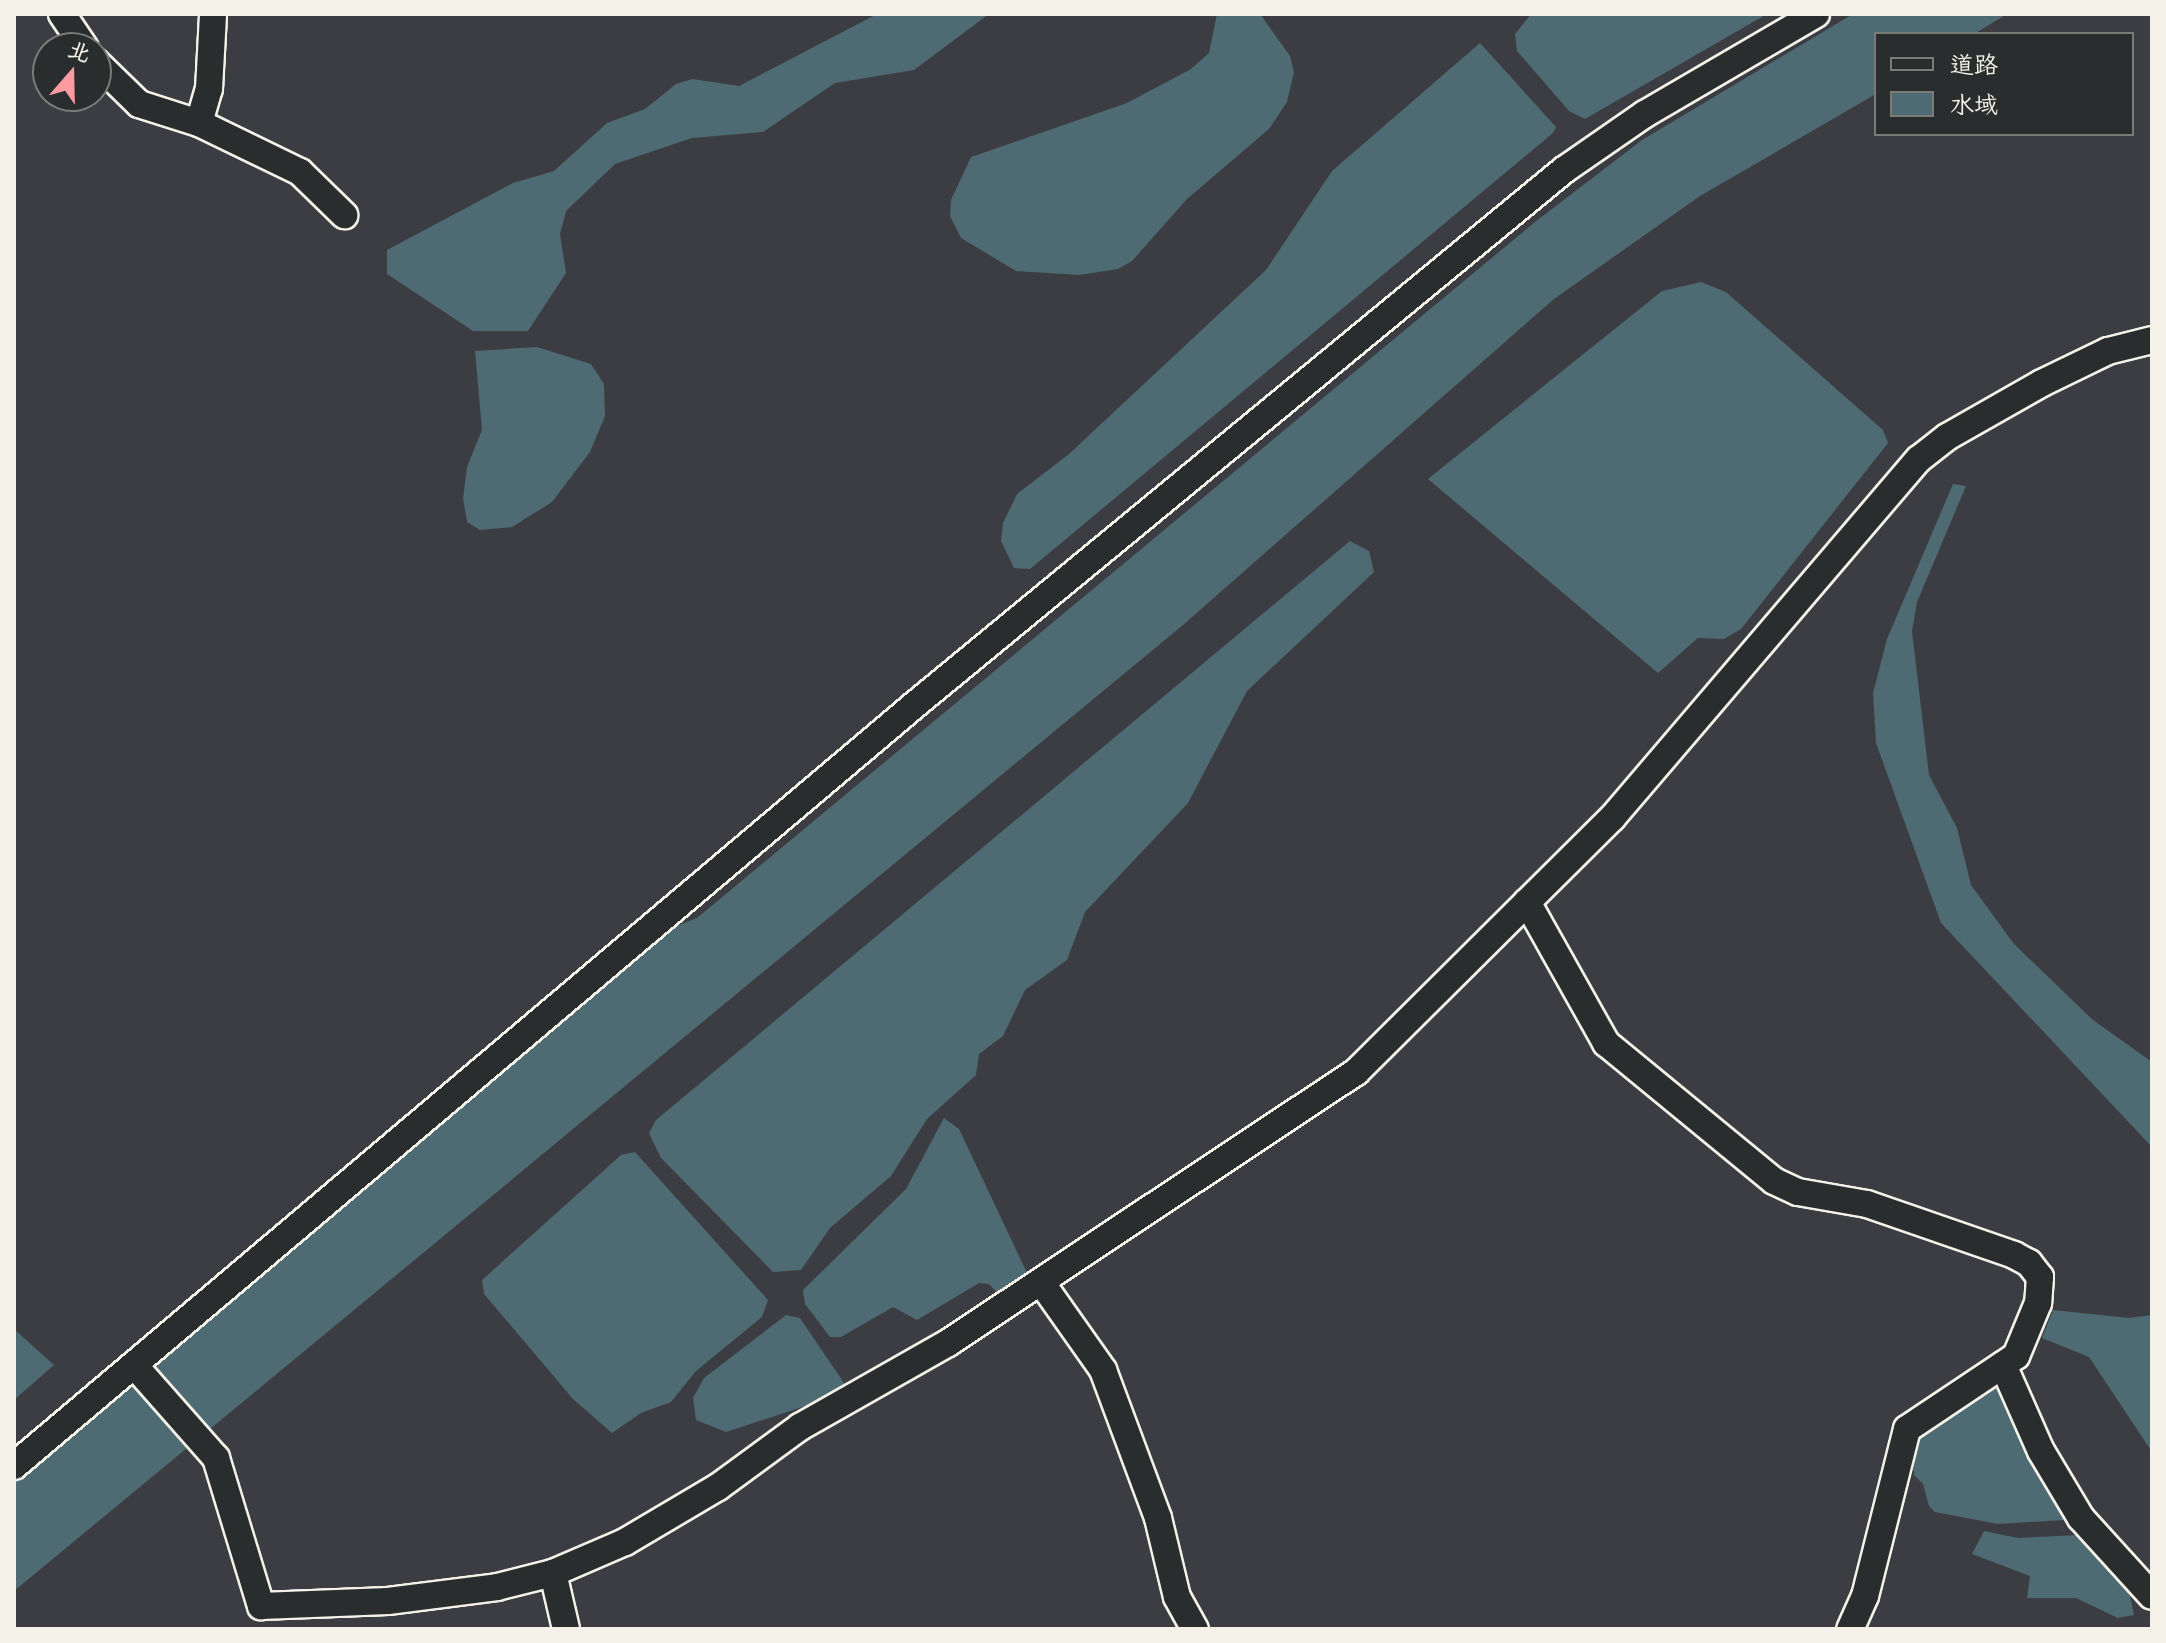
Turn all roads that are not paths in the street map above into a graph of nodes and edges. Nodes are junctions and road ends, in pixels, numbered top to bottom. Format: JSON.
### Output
{"nodes":[{"id":1,"x":62,"y":14,"type":"edge"},
{"id":2,"x":213,"y":14,"type":"edge"},
{"id":3,"x":1816,"y":14,"type":"edge"},
{"id":4,"x":74,"y":32,"type":"edge"},
{"id":5,"x":112,"y":78,"type":"edge"},
{"id":6,"x":199,"y":123,"type":"junction"},
{"id":7,"x":344,"y":215,"type":"dead end"},
{"id":8,"x":2149,"y":346,"type":"edge"},
{"id":9,"x":1527,"y":902,"type":"junction"},
{"id":10,"x":1041,"y":1282,"type":"junction"},
{"id":11,"x":2003,"y":1365,"type":"junction"},
{"id":12,"x":136,"y":1368,"type":"junction"},
{"id":13,"x":14,"y":1466,"type":"edge"},
{"id":14,"x":553,"y":1573,"type":"junction"},
{"id":15,"x":2152,"y":1596,"type":"edge"},
{"id":16,"x":566,"y":1629,"type":"edge"},
{"id":17,"x":1195,"y":1629,"type":"edge"},
{"id":18,"x":1850,"y":1629,"type":"edge"}],
"edges":[{"from":1,"to":4,"type":"street"},
{"from":2,"to":6,"type":"street"},
{"from":3,"to":12,"type":"street"},
{"from":5,"to":6,"type":"street"},
{"from":6,"to":7,"type":"street"},
{"from":8,"to":9,"type":"street"},
{"from":9,"to":10,"type":"street"},
{"from":9,"to":11,"type":"street"},
{"from":10,"to":14,"type":"street"},
{"from":10,"to":17,"type":"street"},
{"from":11,"to":15,"type":"street"},
{"from":11,"to":18,"type":"street"},
{"from":12,"to":13,"type":"street"},
{"from":12,"to":14,"type":"street"},
{"from":14,"to":16,"type":"street"}]}
